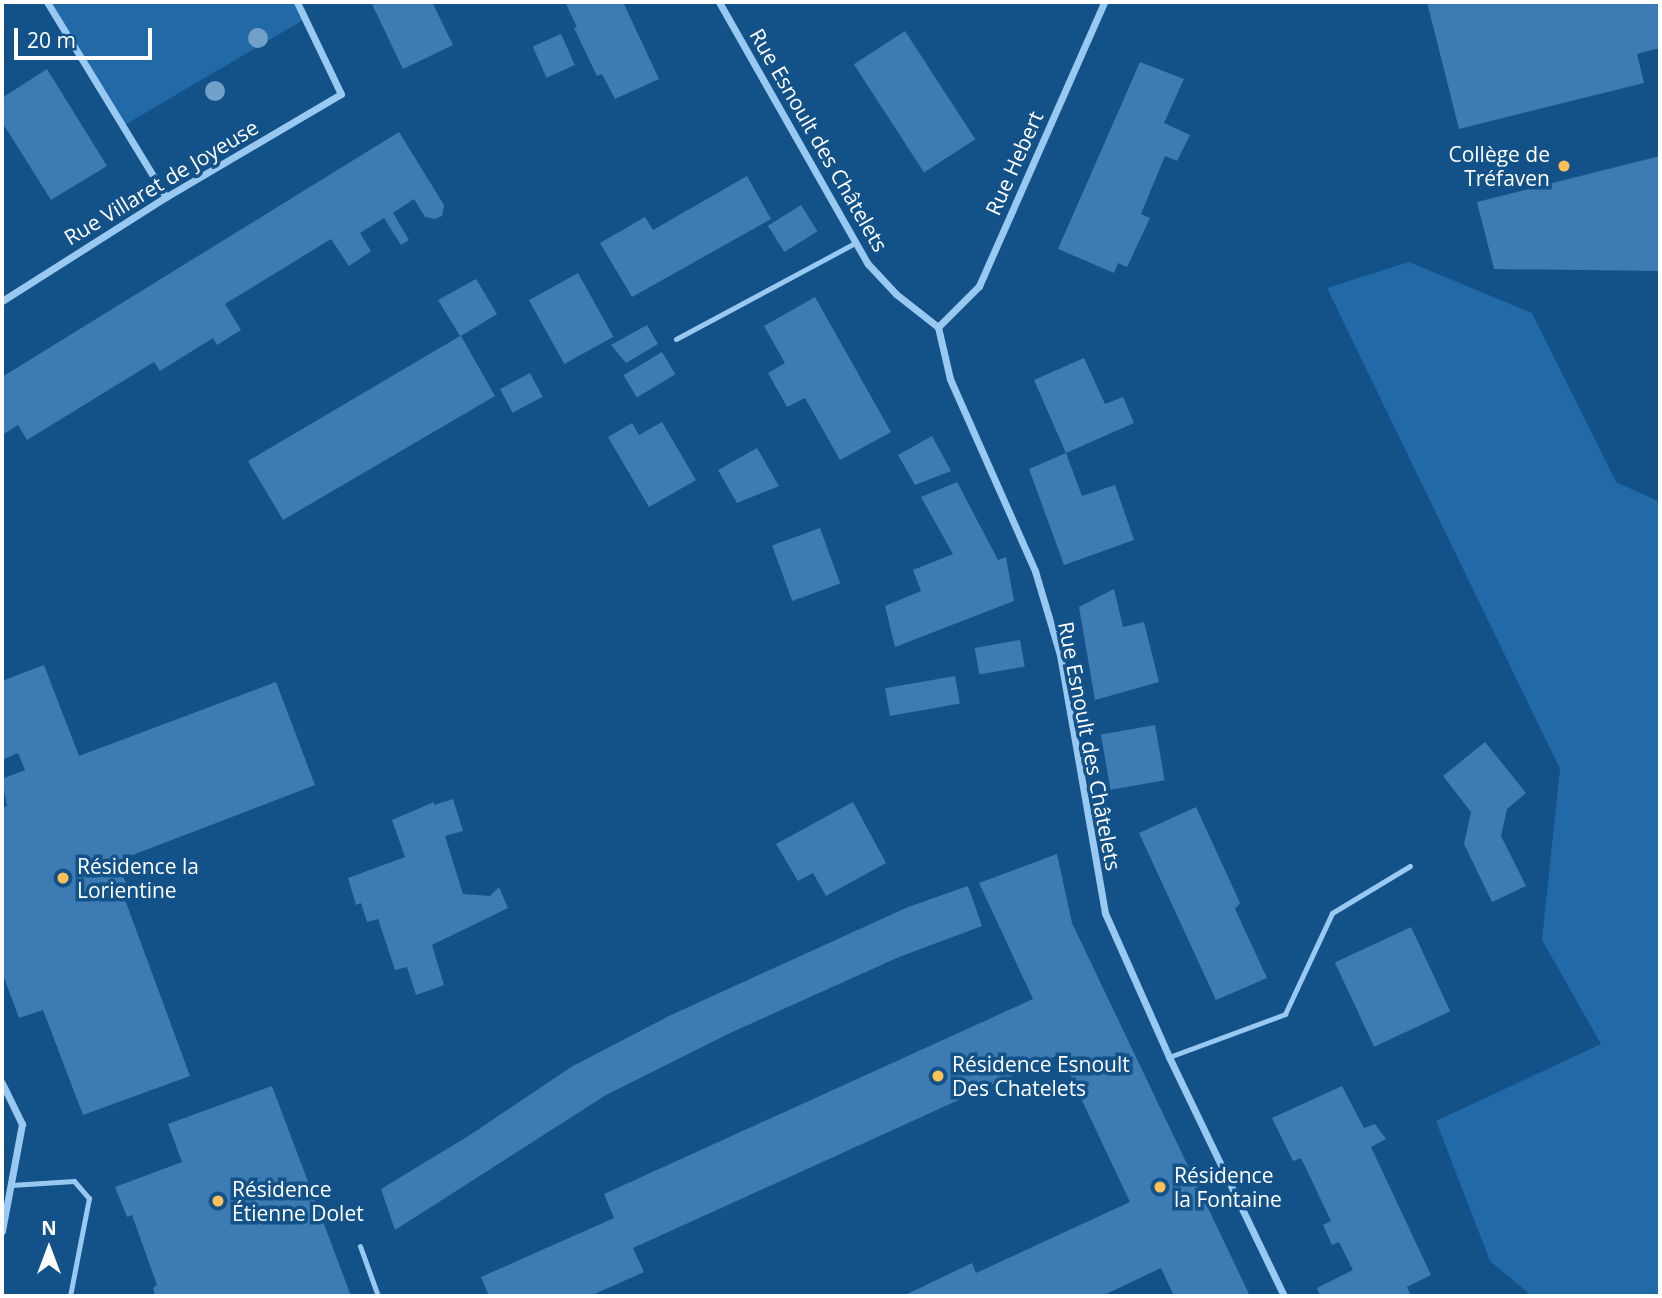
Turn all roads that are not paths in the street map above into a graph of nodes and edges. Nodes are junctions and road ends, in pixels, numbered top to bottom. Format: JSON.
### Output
{"nodes":[{"id":1,"x":47,"y":2,"type":"edge"},
{"id":2,"x":297,"y":2,"type":"edge"},
{"id":3,"x":719,"y":2,"type":"edge"},
{"id":4,"x":1104,"y":2,"type":"edge"},
{"id":5,"x":166,"y":197,"type":"junction"},
{"id":6,"x":855,"y":243,"type":"junction"},
{"id":7,"x":2,"y":301,"type":"edge"},
{"id":8,"x":937,"y":327,"type":"junction"},
{"id":9,"x":676,"y":339,"type":"dead end"},
{"id":10,"x":1410,"y":866,"type":"dead end"},
{"id":11,"x":1169,"y":1057,"type":"junction"},
{"id":12,"x":2,"y":1083,"type":"edge"},
{"id":13,"x":10,"y":1185,"type":"junction"},
{"id":14,"x":2,"y":1231,"type":"edge"},
{"id":15,"x":359,"y":1246,"type":"dead end"},
{"id":16,"x":70,"y":1296,"type":"edge"},
{"id":17,"x":378,"y":1296,"type":"edge"},
{"id":18,"x":1284,"y":1296,"type":"edge"}],
"edges":[{"from":1,"to":5,"type":"street"},
{"from":2,"to":5,"type":"street","name":"Rue Villaret de Joyeuse"},
{"from":3,"to":6,"type":"street","name":"Rue Esnoult des Châtelets"},
{"from":4,"to":8,"type":"street","name":"Rue Hebert"},
{"from":5,"to":7,"type":"street","name":"Rue Villaret de Joyeuse"},
{"from":6,"to":8,"type":"street","name":"Rue Esnoult des Châtelets"},
{"from":6,"to":9,"type":"lane"},
{"from":8,"to":11,"type":"street","name":"Rue Esnoult des Châtelets"},
{"from":10,"to":11,"type":"lane"},
{"from":11,"to":18,"type":"street","name":"Rue Esnoult des Châtelets"},
{"from":12,"to":13,"type":"street"},
{"from":13,"to":14,"type":"street"},
{"from":13,"to":16,"type":"lane"},
{"from":15,"to":17,"type":"lane"}]}
